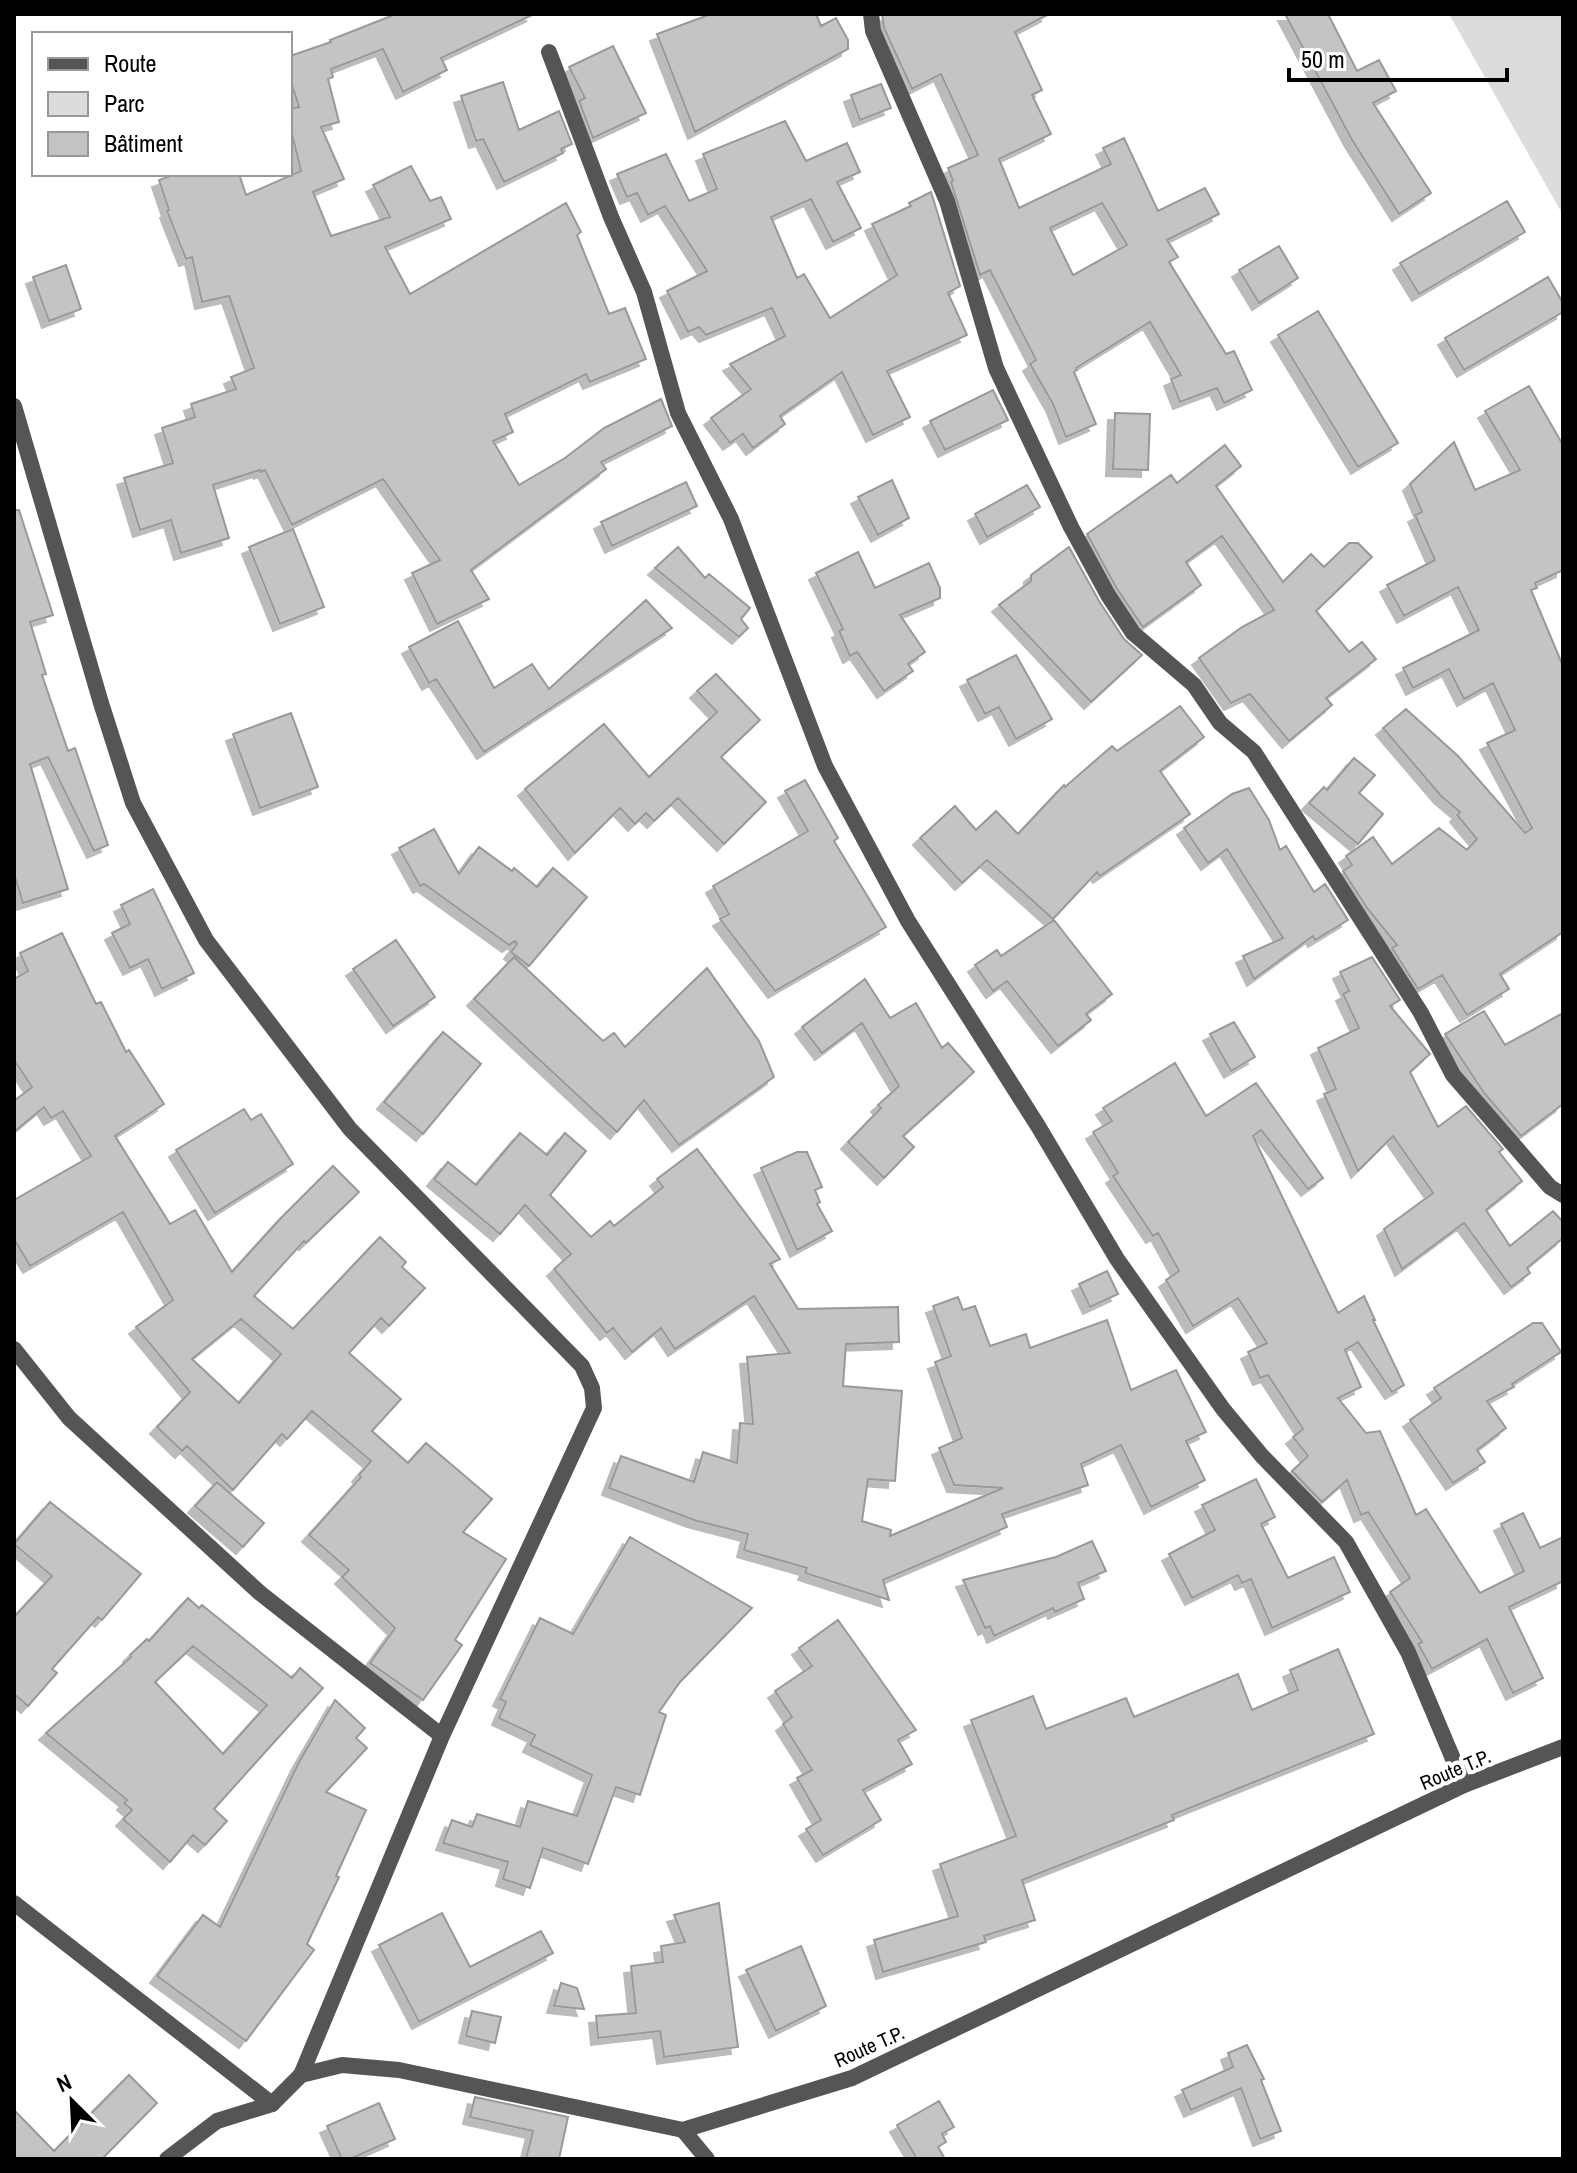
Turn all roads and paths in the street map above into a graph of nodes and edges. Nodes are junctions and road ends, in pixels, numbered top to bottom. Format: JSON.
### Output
{"nodes":[{"id":1,"x":871,"y":14,"type":"edge"},
{"id":2,"x":549,"y":52,"type":"dead end"},
{"id":3,"x":14,"y":406,"type":"edge"},
{"id":4,"x":1563,"y":1195,"type":"edge"},
{"id":5,"x":14,"y":1349,"type":"edge"},
{"id":6,"x":442,"y":1736,"type":"junction"},
{"id":7,"x":1563,"y":1747,"type":"edge"},
{"id":8,"x":1464,"y":1785,"type":"junction"},
{"id":9,"x":14,"y":1903,"type":"edge"},
{"id":10,"x":301,"y":2075,"type":"junction"},
{"id":11,"x":272,"y":2104,"type":"junction"},
{"id":12,"x":683,"y":2130,"type":"junction"},
{"id":13,"x":167,"y":2159,"type":"edge"},
{"id":14,"x":707,"y":2159,"type":"edge"}],
"edges":[{"from":1,"to":4,"type":"street"},
{"from":2,"to":8,"type":"street"},
{"from":3,"to":6,"type":"street"},
{"from":5,"to":6,"type":"street"},
{"from":6,"to":10,"type":"street"},
{"from":7,"to":8,"type":"street","name":"Route T.P."},
{"from":8,"to":12,"type":"street","name":"Route T.P."},
{"from":9,"to":11,"type":"street"},
{"from":10,"to":11,"type":"street"},
{"from":10,"to":12,"type":"street","name":"Route T.P."},
{"from":11,"to":13,"type":"street"},
{"from":12,"to":14,"type":"street"}]}
